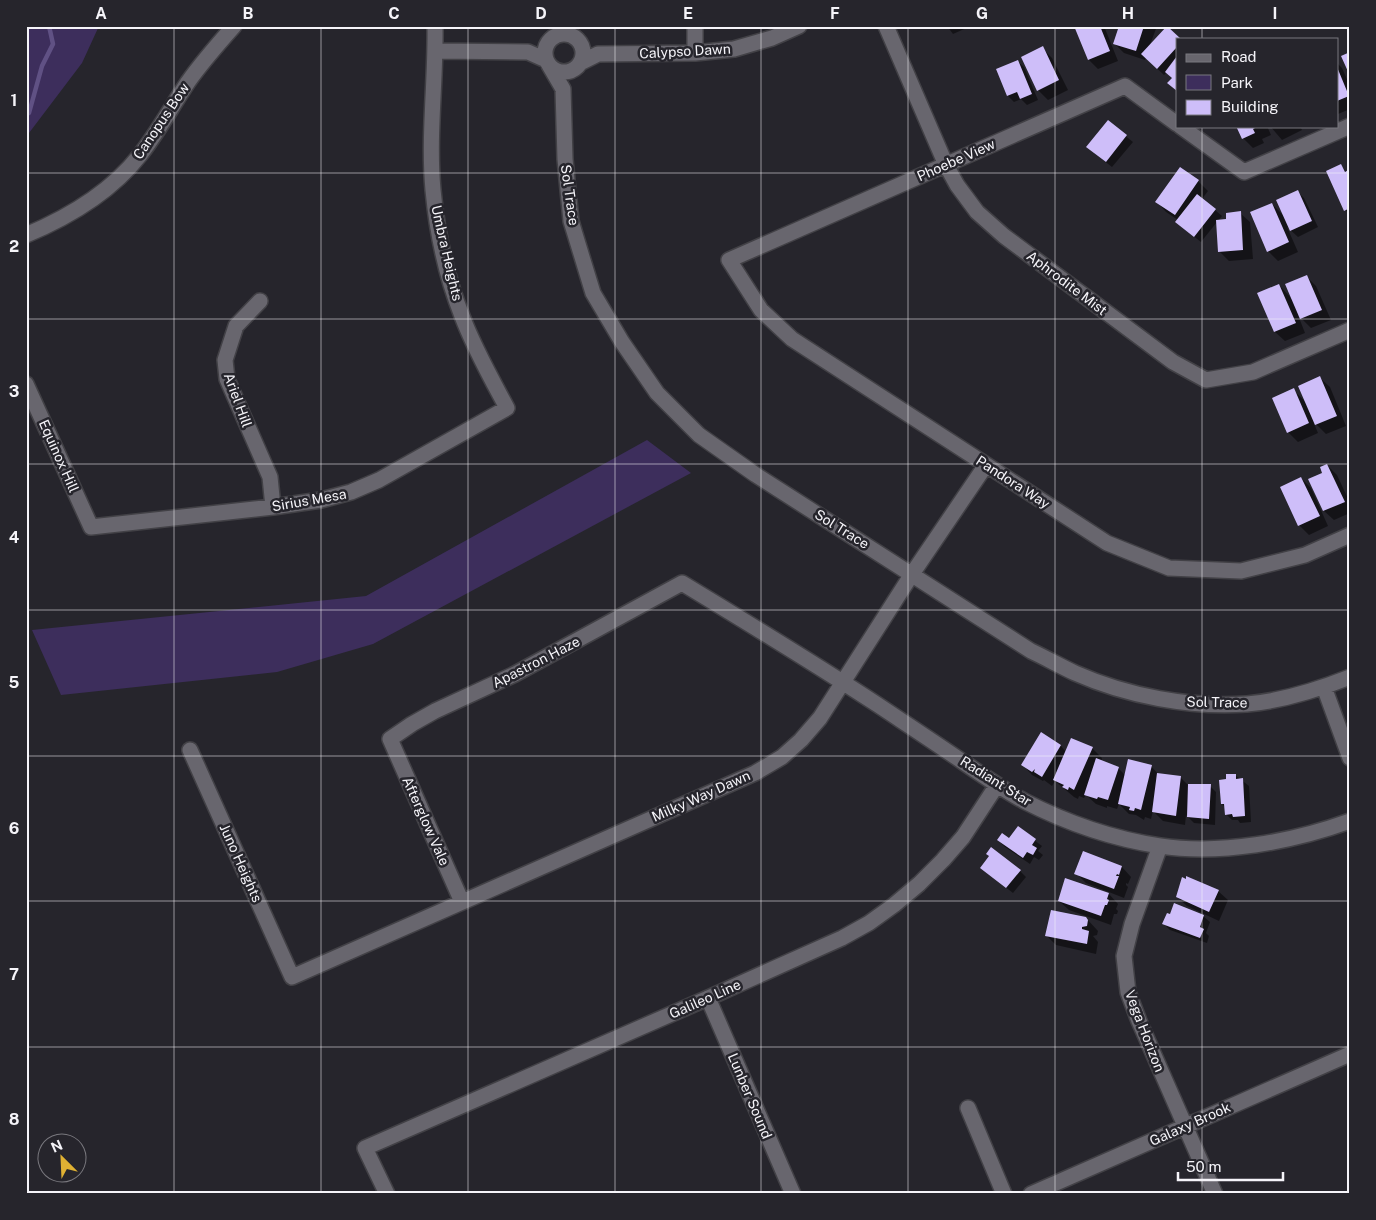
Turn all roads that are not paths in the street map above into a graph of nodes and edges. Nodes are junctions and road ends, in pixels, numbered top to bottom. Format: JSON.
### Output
{"nodes":[{"id":1,"x":234,"y":26,"type":"edge"},
{"id":2,"x":435,"y":26,"type":"edge"},
{"id":3,"x":695,"y":26,"type":"edge"},
{"id":4,"x":799,"y":26,"type":"edge"},
{"id":5,"x":886,"y":26,"type":"edge"},
{"id":6,"x":554,"y":35,"type":"edge"},
{"id":7,"x":575,"y":35,"type":"edge"},
{"id":8,"x":435,"y":51,"type":"junction"},
{"id":9,"x":528,"y":52,"type":"junction"},
{"id":10,"x":694,"y":53,"type":"junction"},
{"id":11,"x":598,"y":54,"type":"junction"},
{"id":12,"x":548,"y":62,"type":"junction"},
{"id":13,"x":580,"y":64,"type":"junction"},
{"id":14,"x":563,"y":89,"type":"junction"},
{"id":15,"x":1176,"y":123,"type":"edge"},
{"id":16,"x":1350,"y":126,"type":"edge"},
{"id":17,"x":1183,"y":128,"type":"edge"},
{"id":18,"x":946,"y":165,"type":"junction"},
{"id":19,"x":26,"y":236,"type":"edge"},
{"id":20,"x":729,"y":260,"type":"joint"},
{"id":21,"x":260,"y":301,"type":"dead end"},
{"id":22,"x":1350,"y":330,"type":"edge"},
{"id":23,"x":26,"y":384,"type":"edge"},
{"id":24,"x":507,"y":408,"type":"joint"},
{"id":25,"x":986,"y":465,"type":"junction"},
{"id":26,"x":273,"y":507,"type":"junction"},
{"id":27,"x":91,"y":527,"type":"joint"},
{"id":28,"x":1350,"y":535,"type":"edge"},
{"id":29,"x":912,"y":574,"type":"junction"},
{"id":30,"x":682,"y":583,"type":"joint"},
{"id":31,"x":1350,"y":677,"type":"edge"},
{"id":32,"x":842,"y":682,"type":"junction"},
{"id":33,"x":1324,"y":687,"type":"junction"},
{"id":34,"x":390,"y":739,"type":"joint"},
{"id":35,"x":190,"y":750,"type":"dead end"},
{"id":36,"x":1350,"y":758,"type":"edge"},
{"id":37,"x":998,"y":784,"type":"junction"},
{"id":38,"x":1350,"y":821,"type":"edge"},
{"id":39,"x":1160,"y":846,"type":"junction"},
{"id":40,"x":462,"y":902,"type":"junction"},
{"id":41,"x":292,"y":977,"type":"joint"},
{"id":42,"x":708,"y":998,"type":"junction"},
{"id":43,"x":1350,"y":1054,"type":"edge"},
{"id":44,"x":968,"y":1108,"type":"dead end"},
{"id":45,"x":1185,"y":1126,"type":"junction"},
{"id":46,"x":386,"y":1194,"type":"edge"},
{"id":47,"x":793,"y":1194,"type":"edge"},
{"id":48,"x":1004,"y":1194,"type":"edge"},
{"id":49,"x":1031,"y":1194,"type":"edge"},
{"id":50,"x":1215,"y":1194,"type":"edge"}],
"edges":[{"from":1,"to":19,"type":"street","name":"Canopus Bow"},
{"from":2,"to":8,"type":"street","name":"Umbra Heights"},
{"from":3,"to":10,"type":"street"},
{"from":4,"to":10,"type":"street","name":"Calypso Dawn"},
{"from":5,"to":18,"type":"street","name":"Aphrodite Mist"},
{"from":6,"to":7,"type":"street"},
{"from":6,"to":9,"type":"street"},
{"from":6,"to":12,"type":"street"},
{"from":7,"to":11,"type":"street"},
{"from":7,"to":13,"type":"street"},
{"from":8,"to":9,"type":"street"},
{"from":8,"to":24,"type":"street","name":"Umbra Heights"},
{"from":9,"to":12,"type":"street"},
{"from":10,"to":11,"type":"street","name":"Calypso Dawn"},
{"from":11,"to":13,"type":"street","name":"Calypso Dawn"},
{"from":12,"to":13,"type":"street"},
{"from":12,"to":14,"type":"street","name":"Sol Trace"},
{"from":13,"to":14,"type":"street"},
{"from":14,"to":29,"type":"street","name":"Sol Trace"},
{"from":15,"to":18,"type":"street","name":"Phoebe View"},
{"from":16,"to":17,"type":"street"},
{"from":18,"to":20,"type":"street","name":"Phoebe View"},
{"from":18,"to":22,"type":"street","name":"Aphrodite Mist"},
{"from":20,"to":25,"type":"street","name":"Pandora Way"},
{"from":21,"to":26,"type":"street","name":"Ariel Hill"},
{"from":23,"to":27,"type":"street","name":"Equinox Hill"},
{"from":24,"to":26,"type":"street","name":"Sirius Mesa"},
{"from":25,"to":28,"type":"street","name":"Pandora Way"},
{"from":25,"to":29,"type":"street","name":"Milky Way Dawn"},
{"from":26,"to":27,"type":"street","name":"Sirius Mesa"},
{"from":29,"to":32,"type":"street","name":"Milky Way Dawn"},
{"from":29,"to":33,"type":"street","name":"Sol Trace"},
{"from":30,"to":32,"type":"street","name":"Radiant Star"},
{"from":30,"to":34,"type":"street","name":"Apastron Haze"},
{"from":31,"to":33,"type":"street","name":"Sol Trace"},
{"from":32,"to":37,"type":"street","name":"Radiant Star"},
{"from":32,"to":40,"type":"street","name":"Milky Way Dawn"},
{"from":33,"to":36,"type":"street"},
{"from":34,"to":40,"type":"street","name":"Afterglow Vale"},
{"from":35,"to":41,"type":"street","name":"Juno Heights"},
{"from":37,"to":39,"type":"street","name":"Radiant Star"},
{"from":37,"to":42,"type":"street","name":"Galileo Line"},
{"from":38,"to":39,"type":"street","name":"Radiant Star"},
{"from":39,"to":45,"type":"street","name":"Vega Horizon"},
{"from":40,"to":41,"type":"street","name":"Milky Way Dawn"},
{"from":42,"to":46,"type":"street","name":"Galileo Line"},
{"from":42,"to":47,"type":"street","name":"Lunber Sound"},
{"from":43,"to":45,"type":"street","name":"Galaxy Brook"},
{"from":44,"to":48,"type":"street"},
{"from":45,"to":49,"type":"street","name":"Galaxy Brook"},
{"from":45,"to":50,"type":"street","name":"Vega Horizon"}]}
